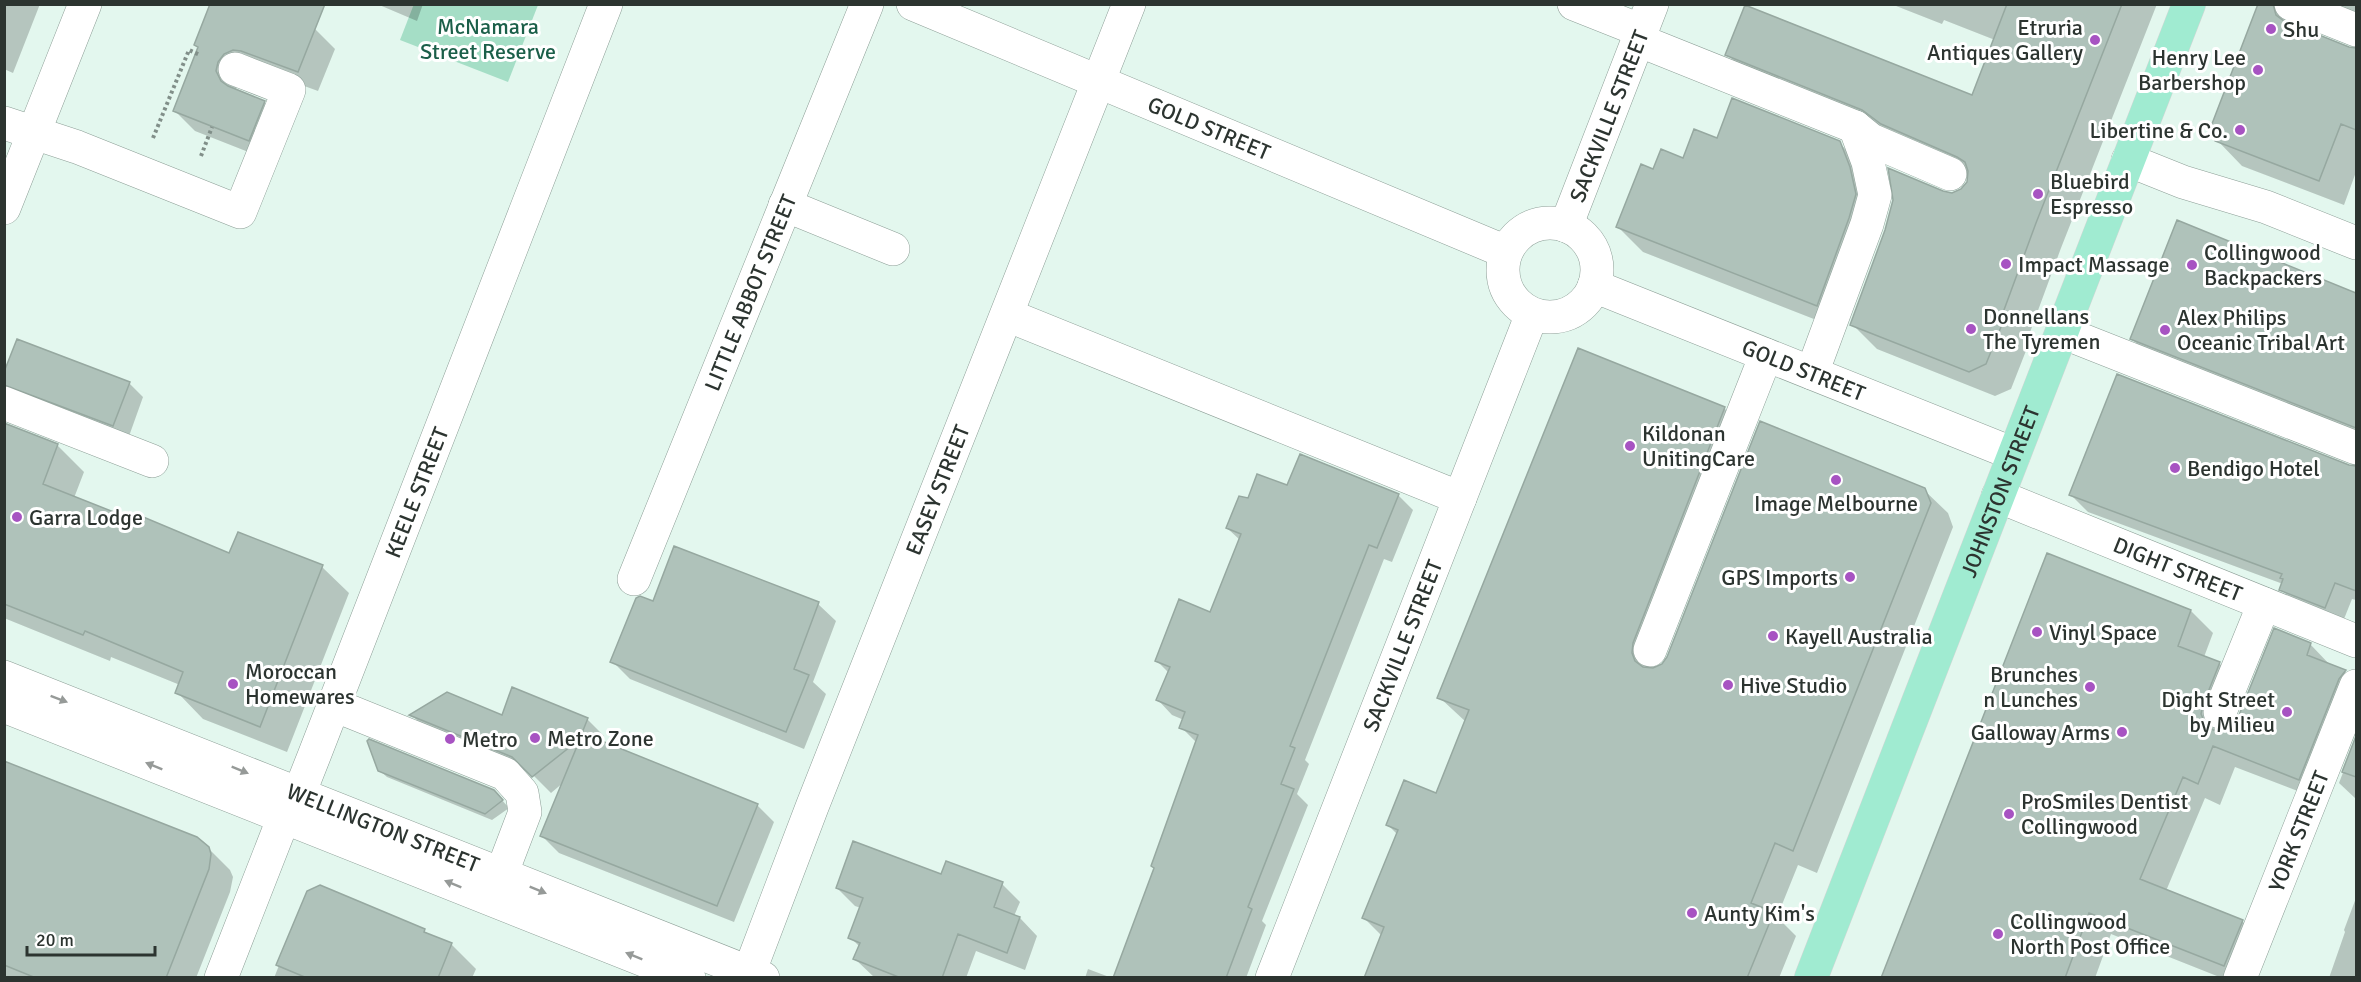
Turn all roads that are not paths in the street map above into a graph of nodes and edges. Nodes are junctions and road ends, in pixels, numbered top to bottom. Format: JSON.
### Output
{"nodes":[{"id":1,"x":85,"y":4,"type":"edge"},
{"id":2,"x":606,"y":4,"type":"edge"},
{"id":3,"x":867,"y":4,"type":"edge"},
{"id":4,"x":913,"y":4,"type":"edge"},
{"id":5,"x":1129,"y":4,"type":"edge"},
{"id":6,"x":1574,"y":4,"type":"edge"},
{"id":7,"x":2189,"y":4,"type":"edge"},
{"id":8,"x":2291,"y":4,"type":"edge"},
{"id":9,"x":1644,"y":25,"type":"edge"},
{"id":10,"x":2356,"y":30,"type":"edge"},
{"id":11,"x":235,"y":69,"type":"road end"},
{"id":12,"x":1099,"y":82,"type":"junction"},
{"id":13,"x":1856,"y":127,"type":"junction"},
{"id":14,"x":19,"y":128,"type":"edge"},
{"id":15,"x":2128,"y":160,"type":"junction"},
{"id":16,"x":1950,"y":174,"type":"dead end"},
{"id":17,"x":785,"y":205,"type":"junction"},
{"id":18,"x":4,"y":208,"type":"edge"},
{"id":19,"x":1566,"y":226,"type":"junction"},
{"id":20,"x":2356,"y":243,"type":"edge"},
{"id":21,"x":893,"y":249,"type":"dead end"},
{"id":22,"x":1506,"y":252,"type":"junction"},
{"id":23,"x":1594,"y":286,"type":"junction"},
{"id":24,"x":1532,"y":314,"type":"junction"},
{"id":25,"x":1007,"y":315,"type":"junction"},
{"id":26,"x":2062,"y":332,"type":"junction"},
{"id":27,"x":1766,"y":355,"type":"junction"},
{"id":28,"x":1812,"y":373,"type":"junction"},
{"id":29,"x":4,"y":404,"type":"edge"},
{"id":30,"x":2356,"y":448,"type":"edge"},
{"id":31,"x":2014,"y":454,"type":"junction"},
{"id":32,"x":152,"y":461,"type":"dead end"},
{"id":33,"x":1998,"y":496,"type":"junction"},
{"id":34,"x":1460,"y":498,"type":"junction"},
{"id":35,"x":634,"y":579,"type":"dead end"},
{"id":36,"x":2264,"y":604,"type":"junction"},
{"id":37,"x":2356,"y":641,"type":"edge"},
{"id":38,"x":1650,"y":650,"type":"dead end"},
{"id":39,"x":4,"y":677,"type":"edge"},
{"id":40,"x":2356,"y":686,"type":"edge"},
{"id":41,"x":334,"y":705,"type":"junction"},
{"id":42,"x":4,"y":706,"type":"edge"},
{"id":43,"x":2220,"y":712,"type":"dead end"},
{"id":44,"x":292,"y":805,"type":"junction"},
{"id":45,"x":501,"y":875,"type":"junction"},
{"id":46,"x":753,"y":976,"type":"edge"},
{"id":47,"x":221,"y":978,"type":"edge"},
{"id":48,"x":688,"y":978,"type":"edge"},
{"id":49,"x":1272,"y":978,"type":"edge"},
{"id":50,"x":1811,"y":978,"type":"edge"},
{"id":51,"x":2240,"y":978,"type":"edge"}],
"edges":[{"from":1,"to":14,"type":"street"},
{"from":2,"to":41,"type":"street","name":"KEELE STREET"},
{"from":3,"to":17,"type":"street","name":"LITTLE ABBOT STREET"},
{"from":4,"to":12,"type":"street","name":"GOLD STREET"},
{"from":5,"to":12,"type":"street","name":"EASEY STREET"},
{"from":6,"to":9,"type":"street"},
{"from":7,"to":15,"type":"main road","name":"JOHNSTON STREET"},
{"from":8,"to":10,"type":"street"},
{"from":9,"to":13,"type":"street"},
{"from":9,"to":19,"type":"street","name":"SACKVILLE STREET"},
{"from":11,"to":14,"type":"street"},
{"from":12,"to":22,"type":"street","name":"GOLD STREET"},
{"from":12,"to":25,"type":"street","name":"EASEY STREET"},
{"from":13,"to":16,"type":"street"},
{"from":13,"to":28,"type":"street"},
{"from":14,"to":18,"type":"street"},
{"from":15,"to":20,"type":"street"},
{"from":15,"to":26,"type":"main road","name":"JOHNSTON STREET"},
{"from":17,"to":21,"type":"street"},
{"from":17,"to":35,"type":"street","name":"LITTLE ABBOT STREET"},
{"from":19,"to":22,"type":"street"},
{"from":19,"to":23,"type":"street"},
{"from":22,"to":24,"type":"street"},
{"from":23,"to":24,"type":"street"},
{"from":23,"to":27,"type":"street","name":"GOLD STREET"},
{"from":24,"to":34,"type":"street","name":"SACKVILLE STREET"},
{"from":25,"to":34,"type":"street"},
{"from":25,"to":46,"type":"street","name":"EASEY STREET"},
{"from":26,"to":30,"type":"street"},
{"from":26,"to":31,"type":"main road","name":"JOHNSTON STREET"},
{"from":27,"to":28,"type":"street","name":"GOLD STREET"},
{"from":27,"to":38,"type":"street"},
{"from":28,"to":31,"type":"street","name":"GOLD STREET"},
{"from":29,"to":32,"type":"street"},
{"from":31,"to":33,"type":"main road","name":"JOHNSTON STREET"},
{"from":33,"to":36,"type":"street","name":"DIGHT STREET"},
{"from":33,"to":50,"type":"main road","name":"JOHNSTON STREET"},
{"from":34,"to":49,"type":"street","name":"SACKVILLE STREET"},
{"from":36,"to":37,"type":"street","name":"DIGHT STREET"},
{"from":36,"to":43,"type":"street"},
{"from":39,"to":44,"type":"street","name":"WELLINGTON STREET","one_way":true},
{"from":40,"to":51,"type":"street","name":"YORK STREET"},
{"from":41,"to":44,"type":"street","name":"KEELE STREET"},
{"from":41,"to":45,"type":"street"},
{"from":44,"to":42,"type":"street","name":"WELLINGTON STREET","one_way":true},
{"from":44,"to":45,"type":"street","name":"WELLINGTON STREET"},
{"from":44,"to":47,"type":"street","name":"KEELE STREET"},
{"from":48,"to":44,"type":"street","name":"WELLINGTON STREET","one_way":true},
{"from":45,"to":46,"type":"street","name":"WELLINGTON STREET","one_way":true}]}
